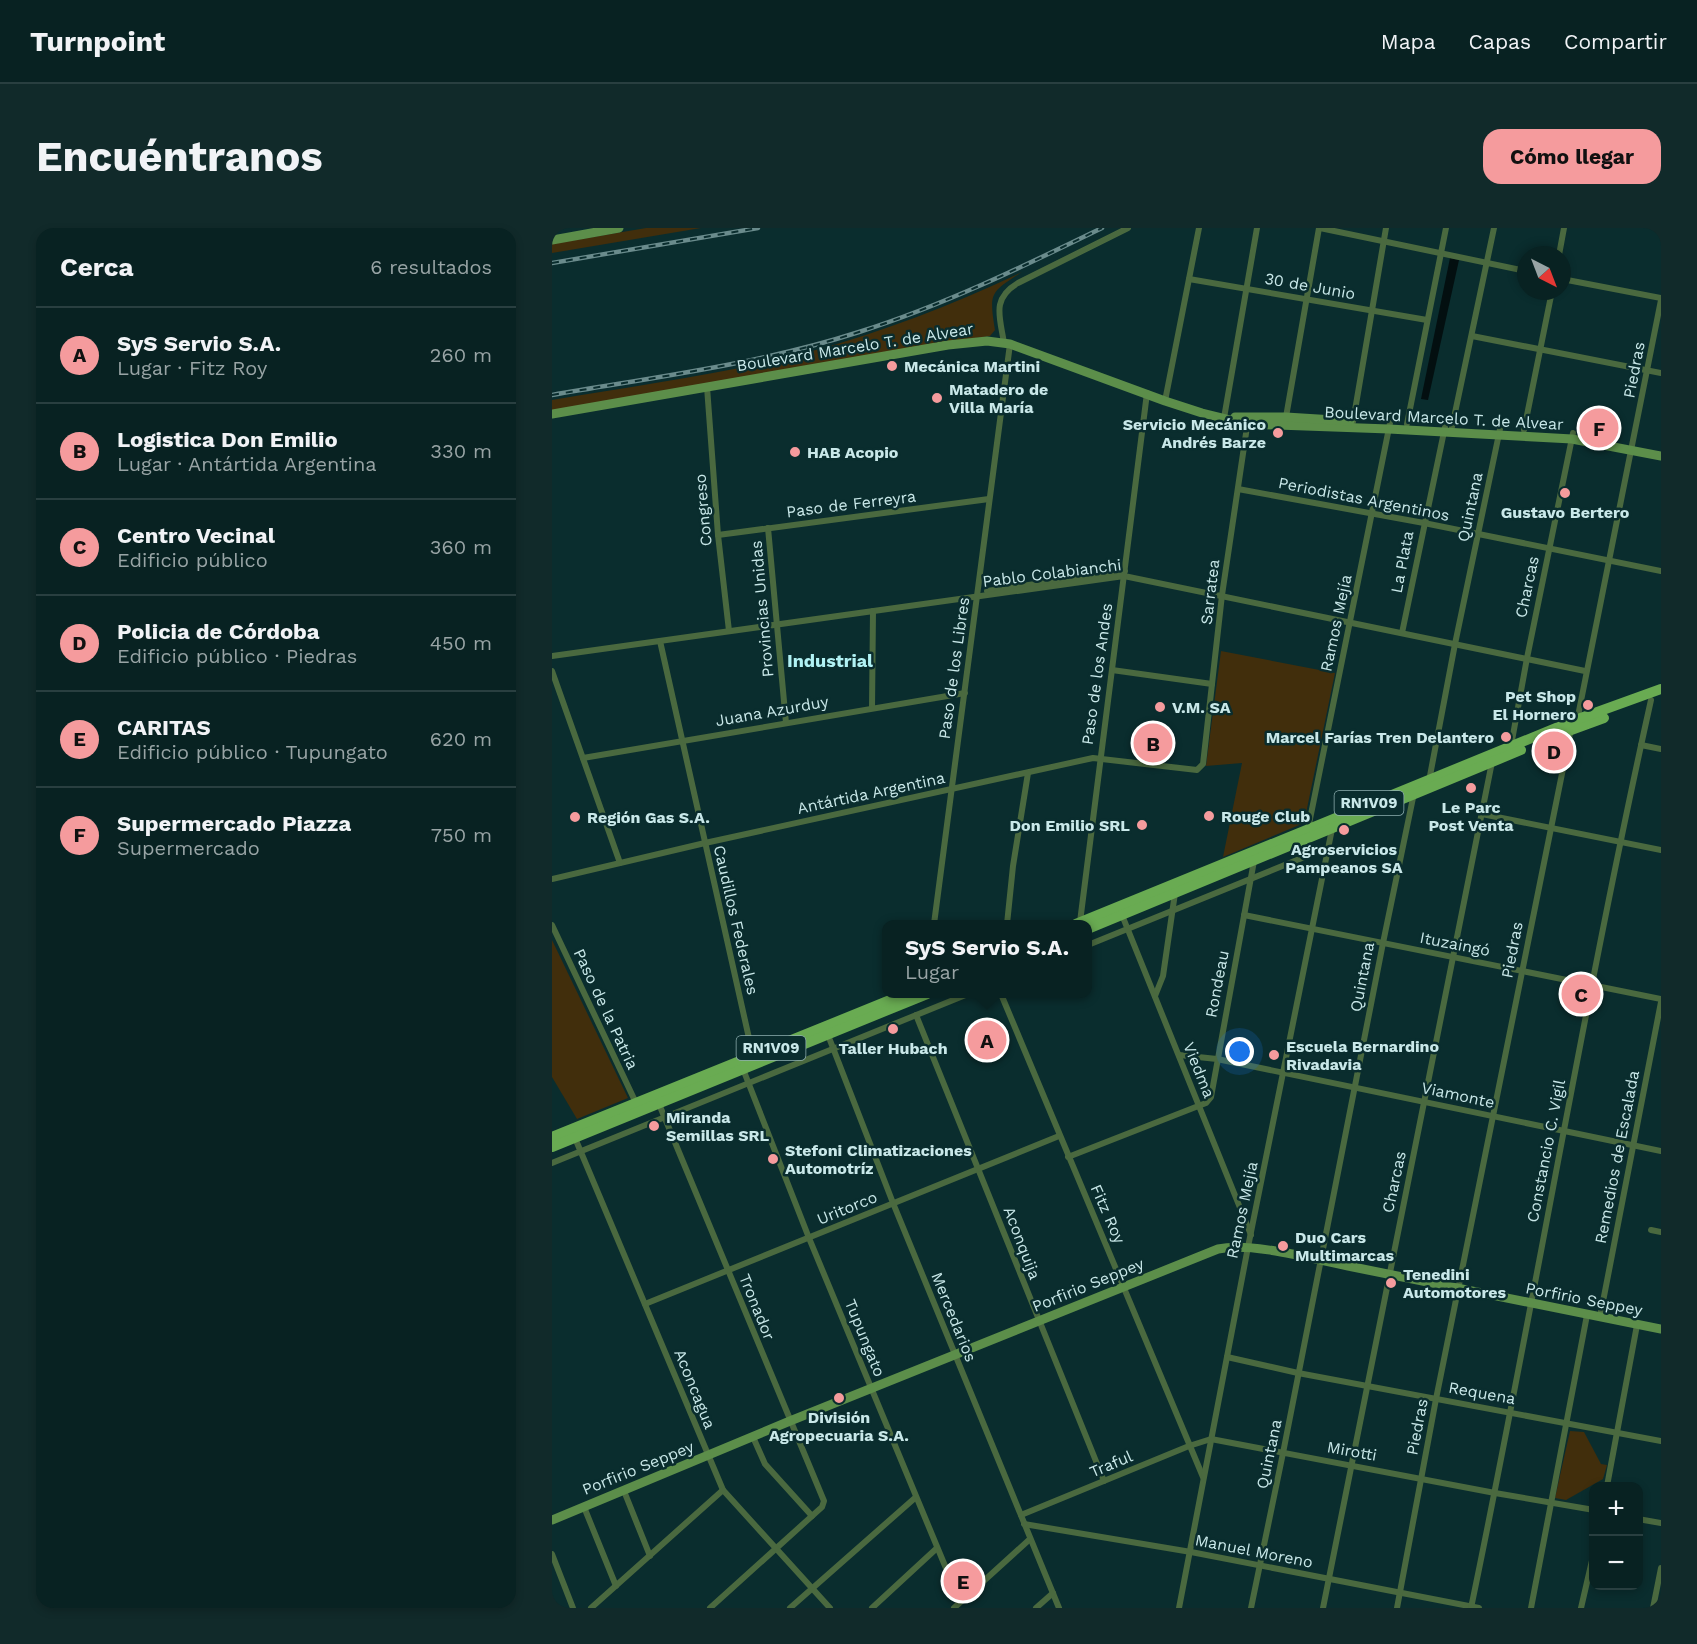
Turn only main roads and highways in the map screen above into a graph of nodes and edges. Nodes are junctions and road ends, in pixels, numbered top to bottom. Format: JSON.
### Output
{"nodes":[{"id":1,"x":617,"y":228,"type":"edge"},
{"id":2,"x":552,"y":240,"type":"edge"},
{"id":3,"x":552,"y":414,"type":"edge"},
{"id":4,"x":1248,"y":420,"type":"junction"},
{"id":5,"x":1390,"y":426,"type":"junction"},
{"id":6,"x":1447,"y":429,"type":"junction"},
{"id":7,"x":1499,"y":432,"type":"junction"},
{"id":8,"x":1573,"y":436,"type":"junction"},
{"id":9,"x":1633,"y":448,"type":"junction"},
{"id":10,"x":1661,"y":450,"type":"edge"},
{"id":11,"x":1661,"y":456,"type":"edge"},
{"id":12,"x":1661,"y":690,"type":"edge"},
{"id":13,"x":1656,"y":698,"type":"edge"},
{"id":14,"x":1333,"y":822,"type":"junction"},
{"id":15,"x":1092,"y":920,"type":"edge"},
{"id":16,"x":1092,"y":922,"type":"edge"},
{"id":17,"x":894,"y":998,"type":"edge"},
{"id":18,"x":916,"y":998,"type":"edge"},
{"id":19,"x":754,"y":1060,"type":"junction"},
{"id":20,"x":552,"y":1137,"type":"edge"},
{"id":21,"x":552,"y":1147,"type":"edge"},
{"id":22,"x":1661,"y":1329,"type":"edge"},
{"id":23,"x":552,"y":1520,"type":"edge"}],
"edges":[{"from":1,"to":2,"type":"main road"},
{"from":3,"to":4,"type":"main road","name":"Boulevard Marcelo T. de Alvear"},
{"from":4,"to":5,"type":"main road","name":"Boulevard Marcelo T. de Alvear"},
{"from":4,"to":5,"type":"main road","name":"Boulevard Marcelo T. de Alvear"},
{"from":5,"to":6,"type":"main road","name":"Boulevard Marcelo T. de Alvear"},
{"from":5,"to":6,"type":"main road","name":"Boulevard Marcelo T. de Alvear"},
{"from":6,"to":7,"type":"main road","name":"Boulevard Marcelo T. de Alvear"},
{"from":7,"to":8,"type":"main road","name":"Boulevard Marcelo T. de Alvear"},
{"from":7,"to":8,"type":"main road","name":"Boulevard Marcelo T. de Alvear"},
{"from":8,"to":9,"type":"main road","name":"Boulevard Marcelo T. de Alvear"},
{"from":9,"to":10,"type":"main road","name":"Boulevard Marcelo T. de Alvear"},
{"from":9,"to":11,"type":"main road","name":"Boulevard Marcelo T. de Alvear"},
{"from":12,"to":14,"type":"main road","number":"RN1V09"},
{"from":13,"to":14,"type":"main road","number":"RN1V09"},
{"from":14,"to":15,"type":"main road","number":"RN1V09"},
{"from":14,"to":16,"type":"main road","number":"RN1V09"},
{"from":17,"to":19,"type":"main road","number":"RN1V09"},
{"from":18,"to":19,"type":"main road","number":"RN1V09"},
{"from":19,"to":20,"type":"main road","number":"RN1V09"},
{"from":19,"to":21,"type":"main road","number":"RN1V09"},
{"from":22,"to":23,"type":"main road","name":"Porfirio Seppey"}]}
